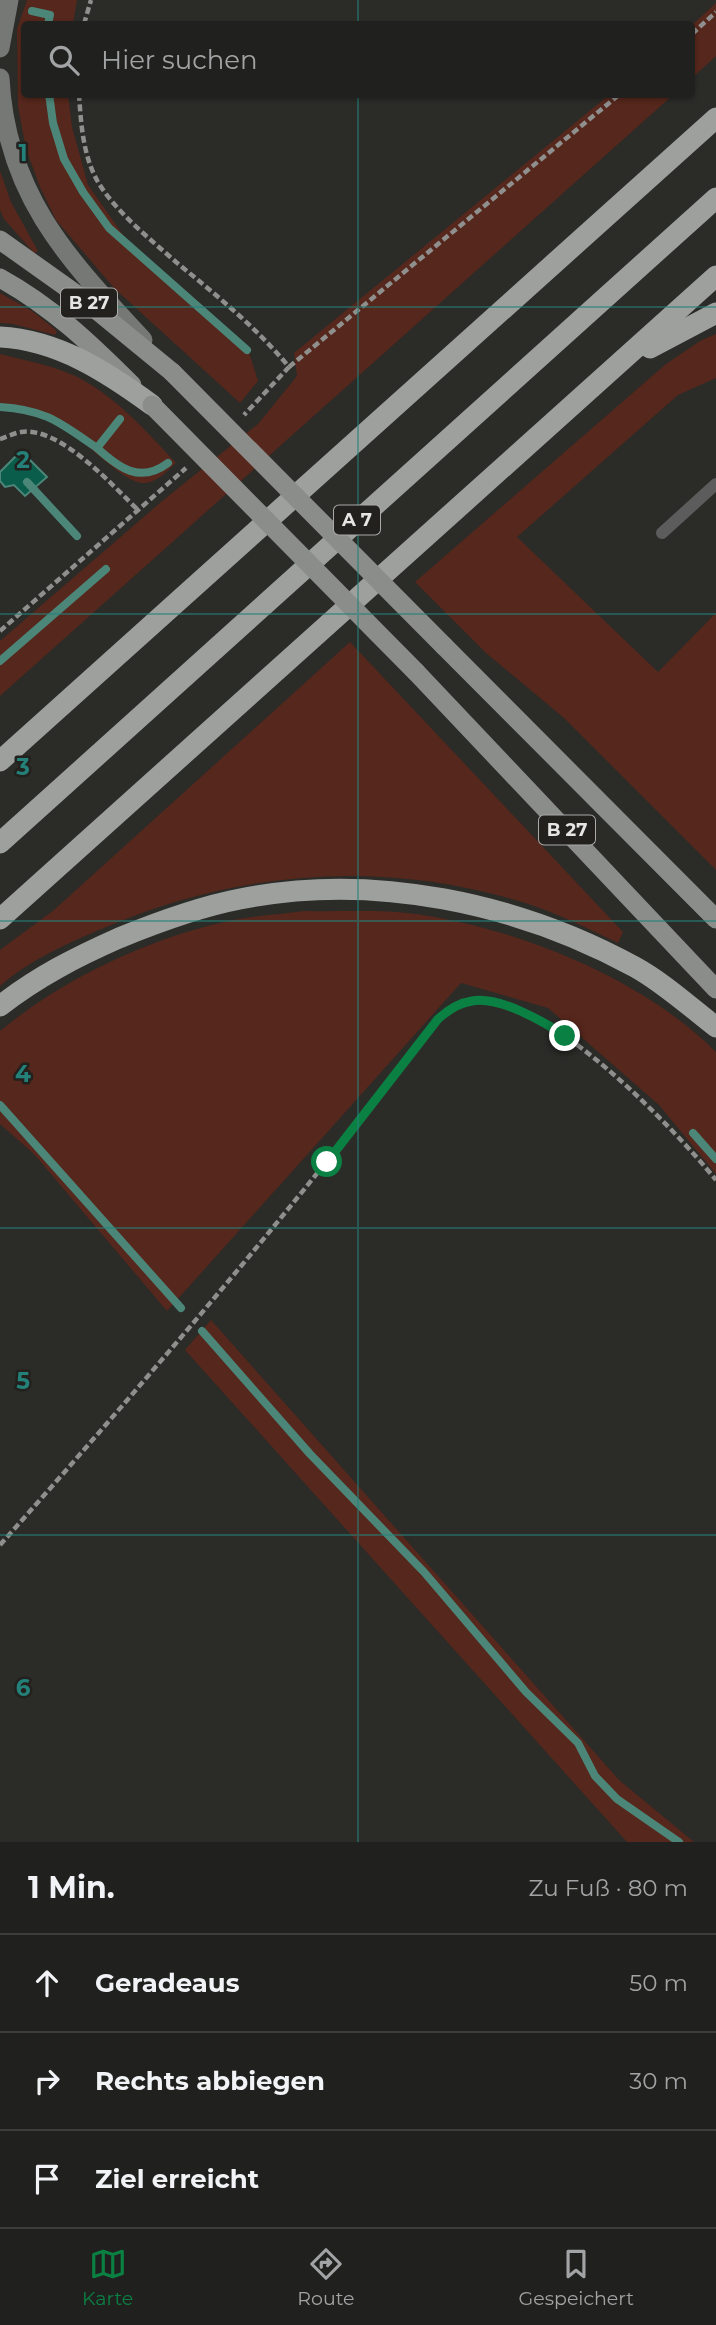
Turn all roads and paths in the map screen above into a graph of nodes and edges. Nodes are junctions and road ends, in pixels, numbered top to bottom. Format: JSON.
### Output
{"nodes":[{"id":1,"x":9,"y":0,"type":"edge"},
{"id":2,"x":91,"y":0,"type":"edge"},
{"id":3,"x":716,"y":12,"type":"edge"},
{"id":4,"x":85,"y":21,"type":"edge"},
{"id":5,"x":695,"y":30,"type":"edge"},
{"id":6,"x":0,"y":48,"type":"edge"},
{"id":7,"x":0,"y":78,"type":"edge"},
{"id":8,"x":615,"y":98,"type":"edge"},
{"id":9,"x":716,"y":118,"type":"edge"},
{"id":10,"x":716,"y":198,"type":"edge"},
{"id":11,"x":0,"y":240,"type":"edge"},
{"id":12,"x":716,"y":276,"type":"edge"},
{"id":13,"x":0,"y":278,"type":"edge"},
{"id":14,"x":716,"y":313,"type":"edge"},
{"id":15,"x":0,"y":337,"type":"edge"},
{"id":16,"x":623,"y":362,"type":"junction"},
{"id":17,"x":289,"y":367,"type":"dead end"},
{"id":18,"x":172,"y":372,"type":"junction"},
{"id":19,"x":152,"y":405,"type":"junction"},
{"id":20,"x":0,"y":439,"type":"edge"},
{"id":21,"x":716,"y":484,"type":"edge"},
{"id":22,"x":139,"y":511,"type":"dead end"},
{"id":23,"x":662,"y":533,"type":"dead end"},
{"id":24,"x":0,"y":761,"type":"edge"},
{"id":25,"x":0,"y":843,"type":"edge"},
{"id":26,"x":0,"y":919,"type":"edge"},
{"id":27,"x":716,"y":919,"type":"edge"},
{"id":28,"x":716,"y":989,"type":"edge"},
{"id":29,"x":0,"y":1006,"type":"edge"},
{"id":30,"x":716,"y":1027,"type":"edge"},
{"id":31,"x":716,"y":1180,"type":"edge"},
{"id":32,"x":0,"y":1545,"type":"edge"}],
"edges":[{"from":1,"to":6,"type":"main road"},
{"from":2,"to":4,"type":"path"},
{"from":3,"to":5,"type":"path"},
{"from":7,"to":18,"type":"main road"},
{"from":8,"to":17,"type":"path"},
{"from":9,"to":24,"type":"highway"},
{"from":10,"to":25,"type":"highway","number":"A 7"},
{"from":11,"to":18,"type":"main road","number":"B 27"},
{"from":12,"to":16,"type":"highway"},
{"from":13,"to":19,"type":"main road","number":"B 27"},
{"from":14,"to":16,"type":"highway"},
{"from":15,"to":19,"type":"highway"},
{"from":16,"to":26,"type":"highway"},
{"from":18,"to":27,"type":"main road","number":"B 27","bridge":true},
{"from":19,"to":28,"type":"main road","number":"B 27","bridge":true},
{"from":20,"to":22,"type":"path"},
{"from":21,"to":23,"type":"lane"},
{"from":29,"to":30,"type":"highway"},
{"from":31,"to":32,"type":"path"}]}
